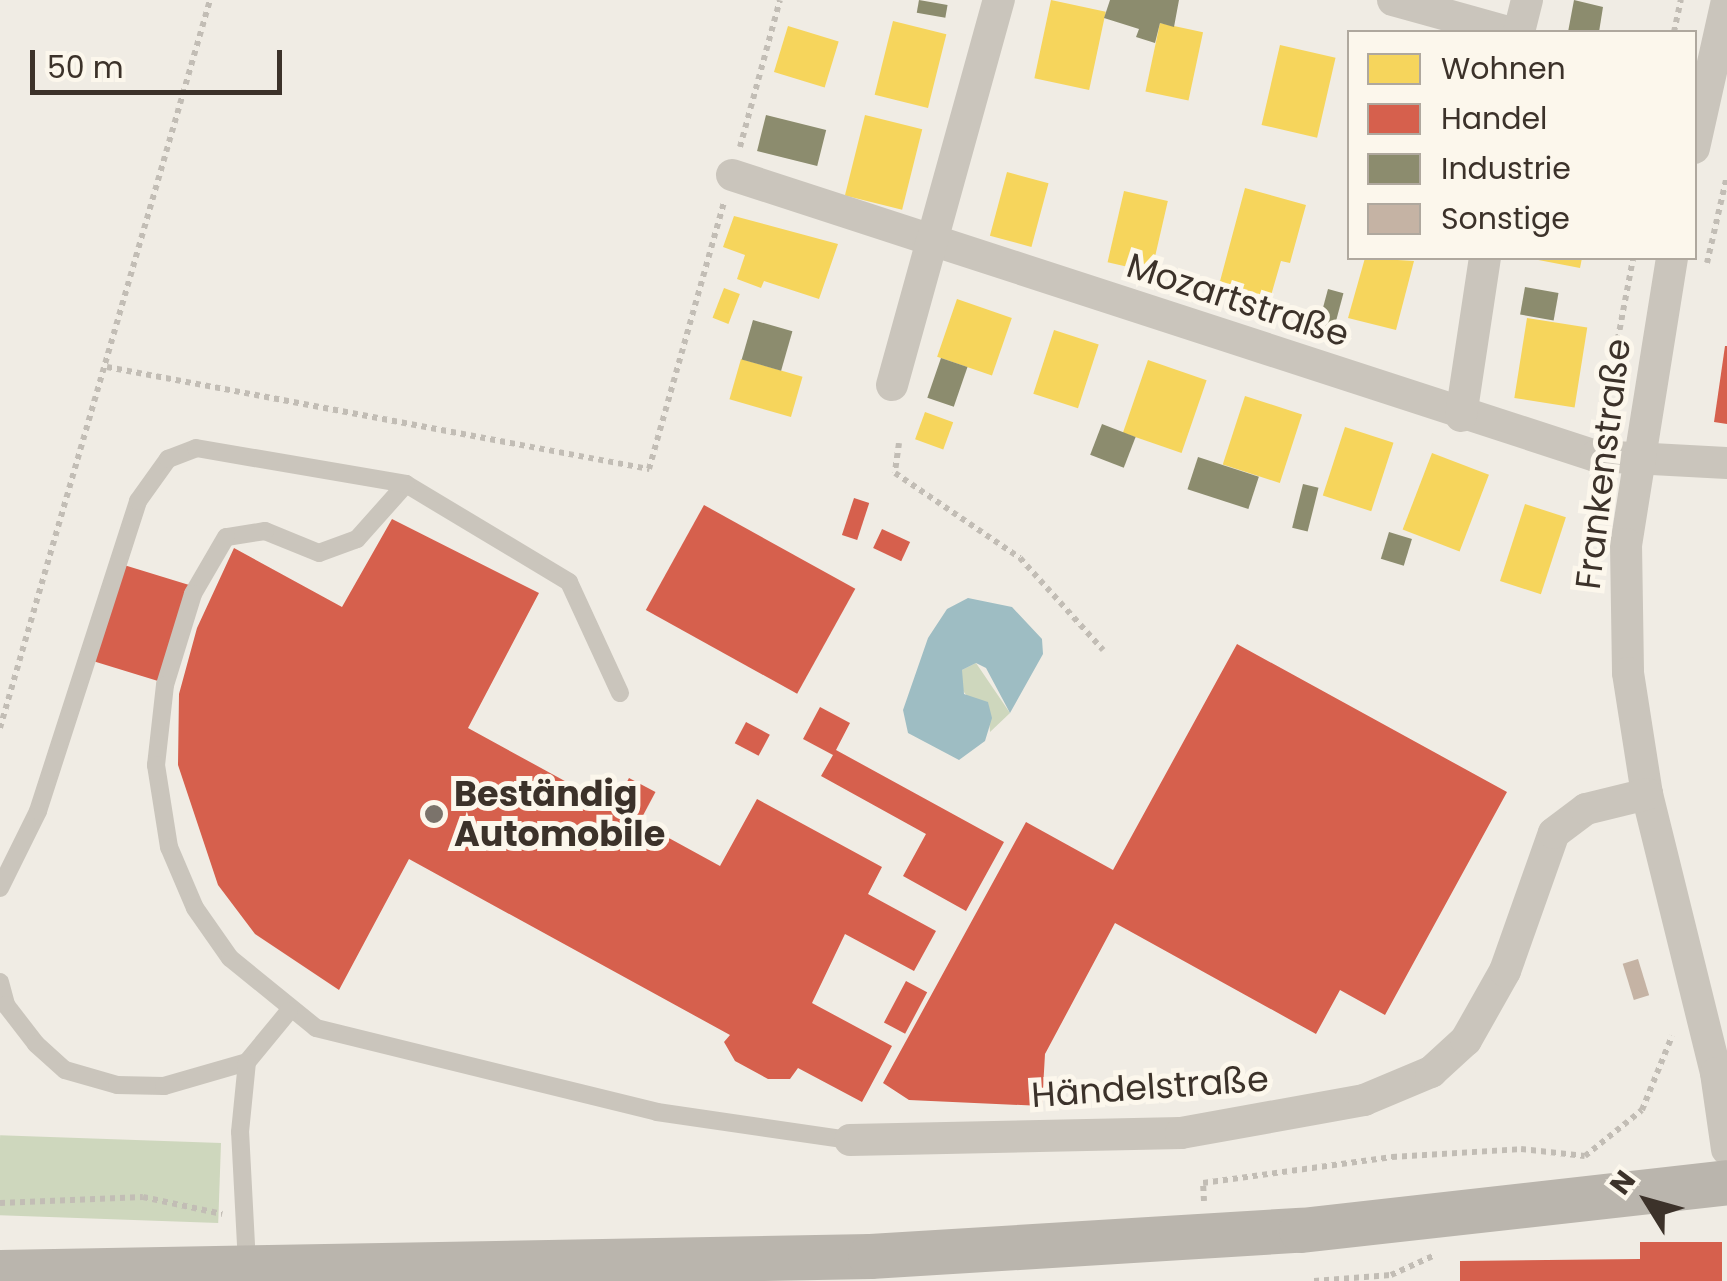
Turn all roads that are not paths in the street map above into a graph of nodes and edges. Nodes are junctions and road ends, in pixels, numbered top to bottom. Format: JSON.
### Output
{"nodes":[{"id":1,"x":999,"y":0,"type":"edge"},
{"id":2,"x":1392,"y":0,"type":"edge"},
{"id":3,"x":1527,"y":0,"type":"edge"},
{"id":4,"x":1727,"y":0,"type":"edge"},
{"id":5,"x":1501,"y":30,"type":"edge"},
{"id":6,"x":1520,"y":30,"type":"edge"},
{"id":7,"x":1697,"y":135,"type":"edge"},
{"id":8,"x":732,"y":175,"type":"road end"},
{"id":9,"x":928,"y":240,"type":"junction"},
{"id":10,"x":1485,"y":260,"type":"edge"},
{"id":11,"x":1672,"y":260,"type":"edge"},
{"id":12,"x":892,"y":385,"type":"dead end"},
{"id":13,"x":1461,"y":416,"type":"junction"},
{"id":14,"x":1637,"y":456,"type":"junction"},
{"id":15,"x":1727,"y":463,"type":"edge"},
{"id":16,"x":406,"y":484,"type":"junction"},
{"id":17,"x":620,"y":694,"type":"dead end"},
{"id":18,"x":1647,"y":794,"type":"junction"},
{"id":19,"x":0,"y":888,"type":"edge"},
{"id":20,"x":0,"y":982,"type":"edge"},
{"id":21,"x":289,"y":1011,"type":"junction"},
{"id":22,"x":247,"y":1062,"type":"junction"},
{"id":23,"x":850,"y":1140,"type":"joint"},
{"id":24,"x":1727,"y":1150,"type":"edge"},
{"id":25,"x":1727,"y":1182,"type":"edge"},
{"id":26,"x":247,"y":1242,"type":"junction"},
{"id":27,"x":0,"y":1272,"type":"edge"}],
"edges":[{"from":1,"to":9,"type":"street"},
{"from":2,"to":5,"type":"street"},
{"from":3,"to":6,"type":"street"},
{"from":4,"to":7,"type":"street"},
{"from":8,"to":9,"type":"street","name":"Mozartstraße"},
{"from":9,"to":12,"type":"street"},
{"from":9,"to":13,"type":"street","name":"Mozartstraße"},
{"from":10,"to":13,"type":"street"},
{"from":11,"to":14,"type":"street","name":"Frankenstraße"},
{"from":13,"to":14,"type":"street","name":"Mozartstraße"},
{"from":14,"to":15,"type":"street","name":"Mozartstraße"},
{"from":14,"to":18,"type":"street","name":"Frankenstraße"},
{"from":16,"to":17,"type":"lane"},
{"from":16,"to":19,"type":"lane"},
{"from":16,"to":21,"type":"lane"},
{"from":18,"to":23,"type":"street","name":"Händelstraße"},
{"from":18,"to":24,"type":"street","name":"Frankenstraße"},
{"from":20,"to":22,"type":"lane"},
{"from":21,"to":22,"type":"lane"},
{"from":21,"to":23,"type":"lane"},
{"from":22,"to":26,"type":"lane"},
{"from":25,"to":26,"type":"street"},
{"from":26,"to":27,"type":"street"}]}
